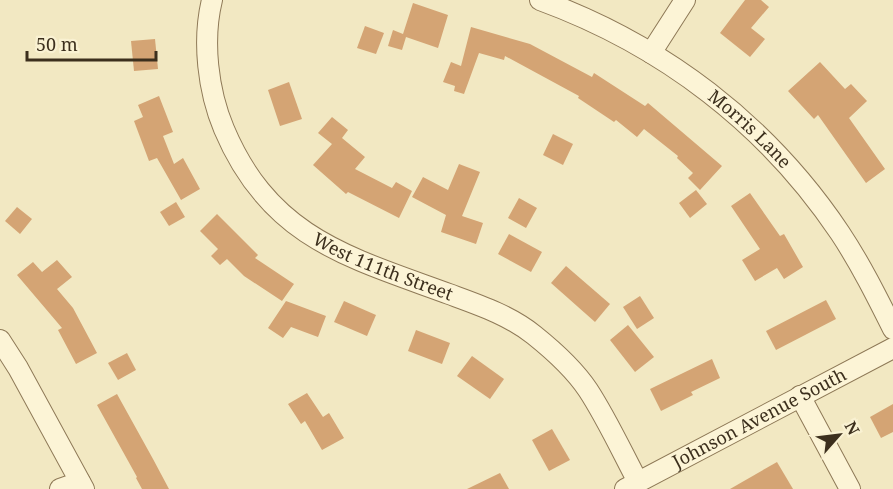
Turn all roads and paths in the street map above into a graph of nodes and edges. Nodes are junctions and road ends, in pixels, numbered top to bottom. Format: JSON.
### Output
{"nodes":[{"id":1,"x":212,"y":0,"type":"edge"},
{"id":2,"x":540,"y":0,"type":"edge"},
{"id":3,"x":685,"y":0,"type":"edge"},
{"id":4,"x":651,"y":53,"type":"junction"},
{"id":5,"x":893,"y":329,"type":"edge"},
{"id":6,"x":0,"y":340,"type":"edge"},
{"id":7,"x":893,"y":348,"type":"edge"},
{"id":8,"x":800,"y":396,"type":"junction"},
{"id":9,"x":631,"y":485,"type":"edge"},
{"id":10,"x":82,"y":486,"type":"edge"},
{"id":11,"x":60,"y":489,"type":"edge"},
{"id":12,"x":850,"y":489,"type":"edge"}],
"edges":[{"from":1,"to":9,"type":"street","name":"West 111th Street"},
{"from":2,"to":4,"type":"street","name":"Morris Lane"},
{"from":3,"to":4,"type":"street"},
{"from":4,"to":5,"type":"street","name":"Morris Lane"},
{"from":6,"to":10,"type":"street"},
{"from":7,"to":8,"type":"street","name":"Johnson Avenue South"},
{"from":8,"to":9,"type":"street","name":"Johnson Avenue South"},
{"from":8,"to":12,"type":"street"},
{"from":10,"to":11,"type":"street"}]}
